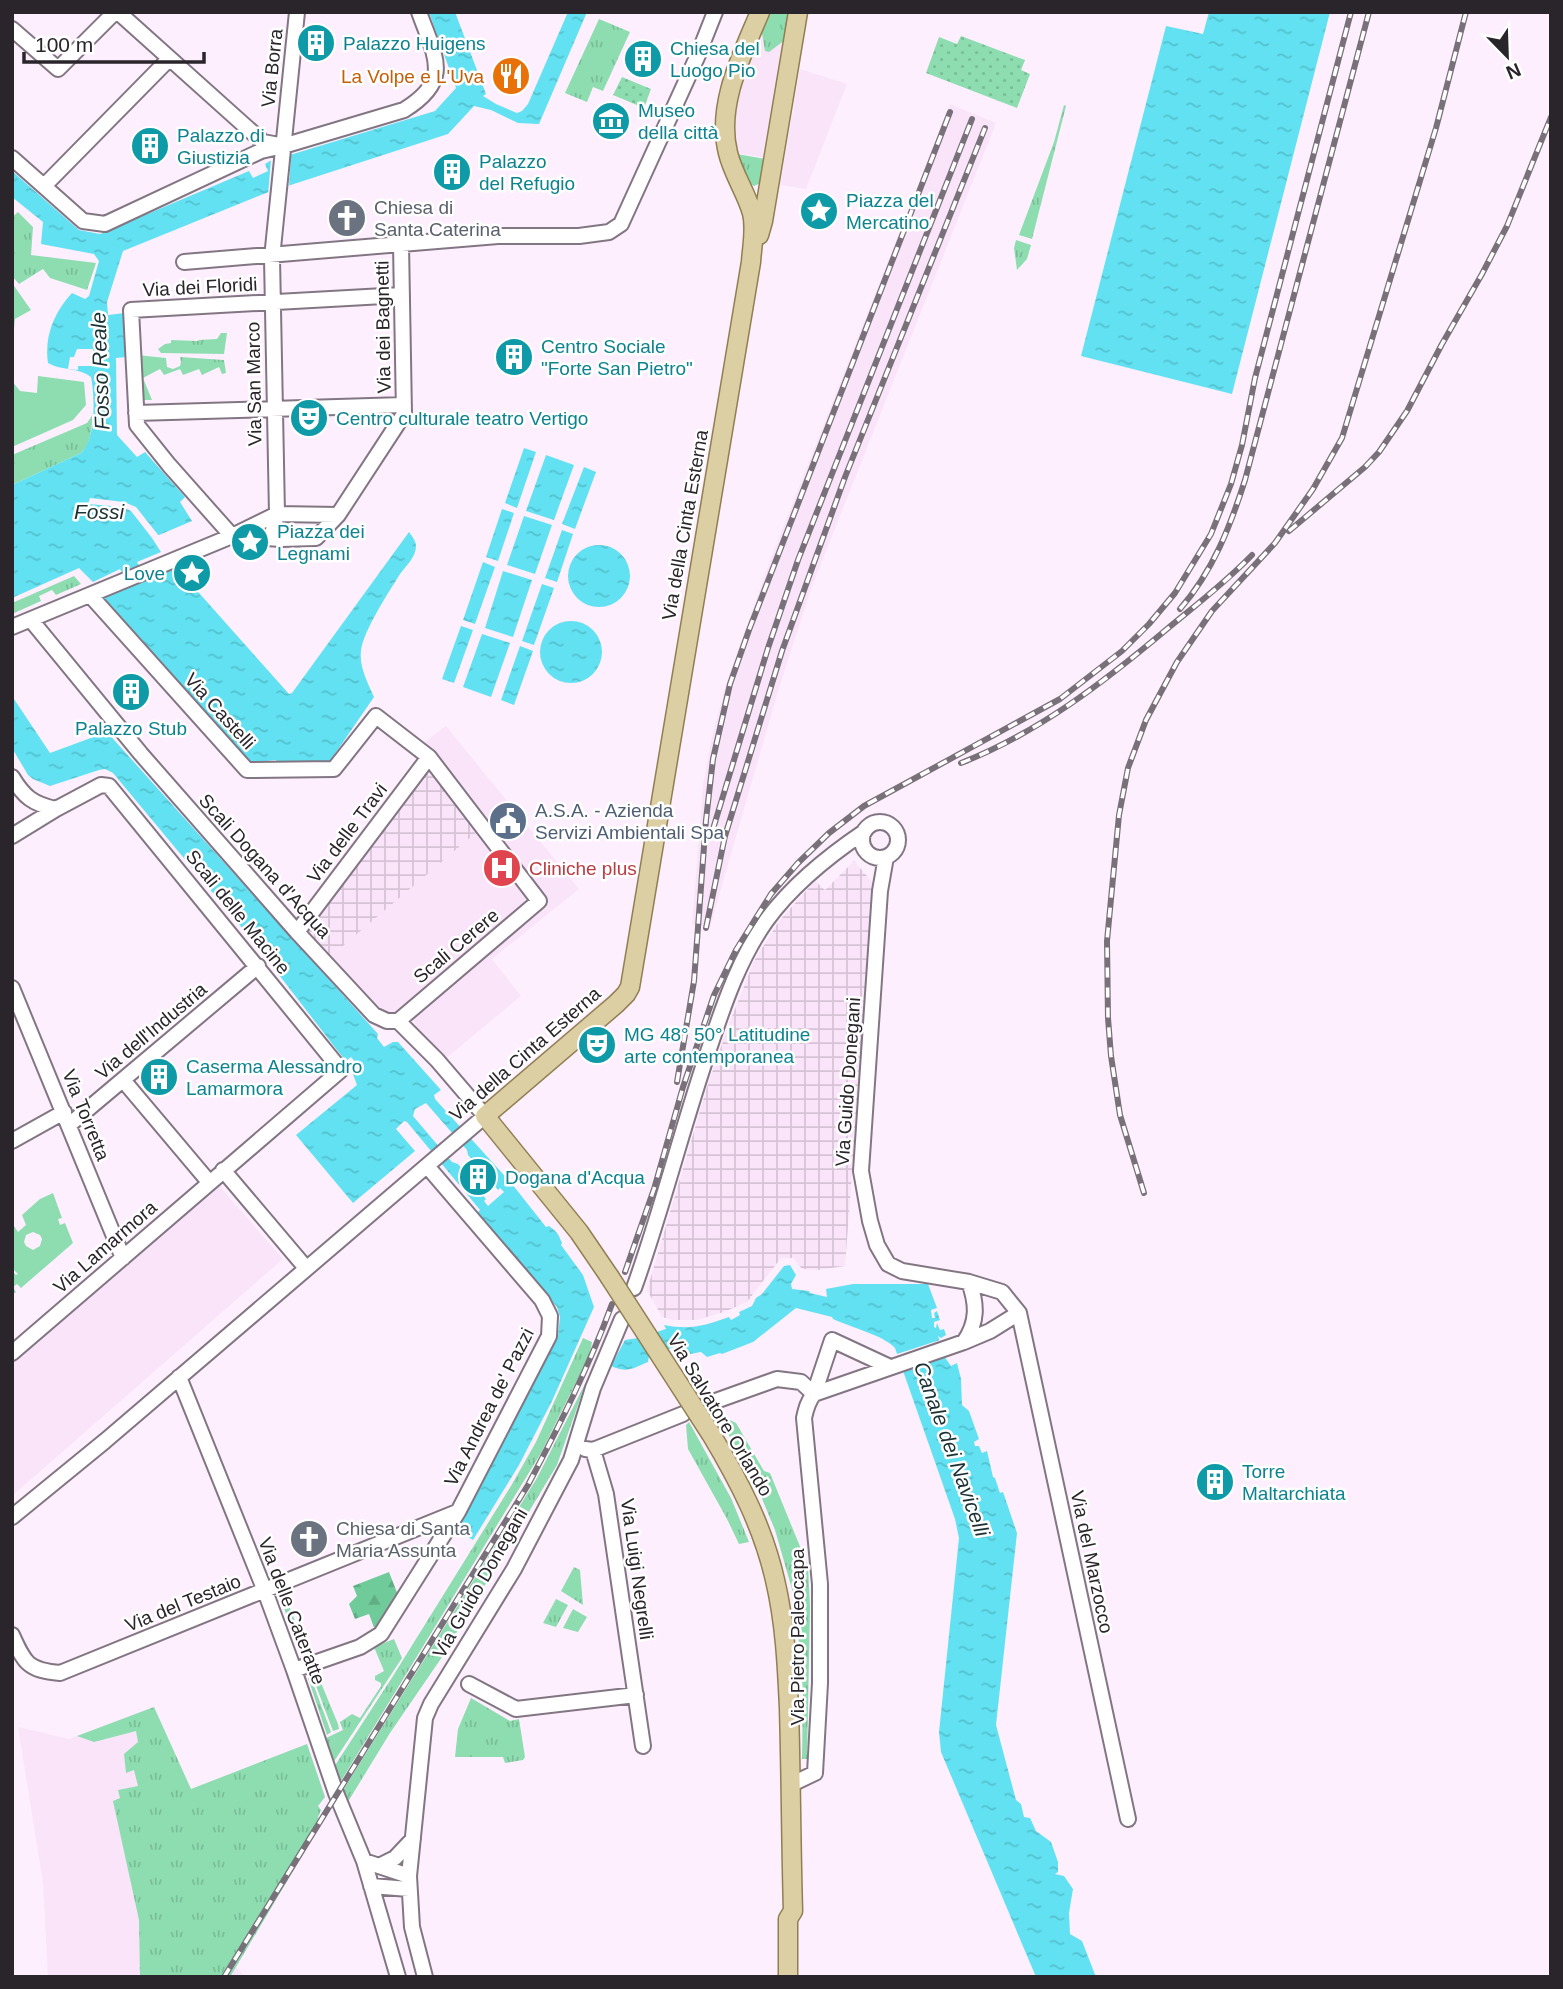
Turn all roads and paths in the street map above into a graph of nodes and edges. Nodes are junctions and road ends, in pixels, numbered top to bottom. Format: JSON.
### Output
{"nodes":[{"id":1,"x":117,"y":12,"type":"edge"},
{"id":2,"x":296,"y":12,"type":"edge"},
{"id":3,"x":419,"y":12,"type":"edge"},
{"id":4,"x":715,"y":12,"type":"edge"},
{"id":5,"x":760,"y":12,"type":"edge"},
{"id":6,"x":798,"y":12,"type":"edge"},
{"id":7,"x":12,"y":29,"type":"edge"},
{"id":8,"x":169,"y":59,"type":"junction"},
{"id":9,"x":283,"y":152,"type":"junction"},
{"id":10,"x":12,"y":158,"type":"edge"},
{"id":11,"x":44,"y":186,"type":"junction"},
{"id":12,"x":768,"y":187,"type":"junction"},
{"id":13,"x":742,"y":188,"type":"junction"},
{"id":14,"x":401,"y":244,"type":"junction"},
{"id":15,"x":272,"y":253,"type":"junction"},
{"id":16,"x":184,"y":262,"type":"dead end"},
{"id":17,"x":751,"y":262,"type":"junction"},
{"id":18,"x":402,"y":295,"type":"junction"},
{"id":19,"x":271,"y":303,"type":"junction"},
{"id":20,"x":404,"y":405,"type":"junction"},
{"id":21,"x":274,"y":408,"type":"junction"},
{"id":22,"x":136,"y":413,"type":"junction"},
{"id":23,"x":277,"y":514,"type":"junction"},
{"id":24,"x":338,"y":514,"type":"junction"},
{"id":25,"x":232,"y":536,"type":"junction"},
{"id":26,"x":271,"y":538,"type":"junction"},
{"id":27,"x":92,"y":594,"type":"junction"},
{"id":28,"x":31,"y":620,"type":"junction"},
{"id":29,"x":12,"y":628,"type":"edge"},
{"id":30,"x":429,"y":757,"type":"junction"},
{"id":31,"x":12,"y":777,"type":"edge"},
{"id":32,"x":56,"y":809,"type":"junction"},
{"id":33,"x":864,"y":832,"type":"junction"},
{"id":34,"x":12,"y":836,"type":"edge"},
{"id":35,"x":867,"y":853,"type":"junction"},
{"id":36,"x":831,"y":857,"type":"junction"},
{"id":37,"x":886,"y":857,"type":"junction"},
{"id":38,"x":297,"y":932,"type":"junction"},
{"id":39,"x":258,"y":966,"type":"junction"},
{"id":40,"x":12,"y":988,"type":"edge"},
{"id":41,"x":398,"y":1021,"type":"junction"},
{"id":42,"x":341,"y":1070,"type":"joint"},
{"id":43,"x":123,"y":1080,"type":"junction"},
{"id":44,"x":485,"y":1116,"type":"junction"},
{"id":45,"x":67,"y":1119,"type":"junction"},
{"id":46,"x":12,"y":1141,"type":"edge"},
{"id":47,"x":427,"y":1166,"type":"junction"},
{"id":48,"x":223,"y":1170,"type":"junction"},
{"id":49,"x":209,"y":1182,"type":"junction"},
{"id":50,"x":123,"y":1258,"type":"junction"},
{"id":51,"x":306,"y":1268,"type":"junction"},
{"id":52,"x":970,"y":1282,"type":"junction"},
{"id":53,"x":634,"y":1288,"type":"dead end"},
{"id":54,"x":1019,"y":1313,"type":"junction"},
{"id":55,"x":622,"y":1319,"type":"dead end"},
{"id":56,"x":964,"y":1342,"type":"junction"},
{"id":57,"x":12,"y":1353,"type":"edge"},
{"id":58,"x":890,"y":1367,"type":"junction"},
{"id":59,"x":178,"y":1377,"type":"junction"},
{"id":60,"x":814,"y":1394,"type":"junction"},
{"id":61,"x":710,"y":1403,"type":"dead end"},
{"id":62,"x":683,"y":1414,"type":"dead end"},
{"id":63,"x":576,"y":1448,"type":"junction"},
{"id":64,"x":593,"y":1450,"type":"junction"},
{"id":65,"x":458,"y":1512,"type":"junction"},
{"id":66,"x":12,"y":1517,"type":"edge"},
{"id":67,"x":265,"y":1591,"type":"junction"},
{"id":68,"x":12,"y":1635,"type":"edge"},
{"id":69,"x":295,"y":1670,"type":"junction"},
{"id":70,"x":469,"y":1684,"type":"dead end"},
{"id":71,"x":636,"y":1695,"type":"junction"},
{"id":72,"x":643,"y":1746,"type":"dead end"},
{"id":73,"x":792,"y":1784,"type":"junction"},
{"id":74,"x":1128,"y":1819,"type":"dead end"},
{"id":75,"x":413,"y":1839,"type":"junction"},
{"id":76,"x":364,"y":1861,"type":"junction"},
{"id":77,"x":379,"y":1866,"type":"junction"},
{"id":78,"x":409,"y":1882,"type":"junction"},
{"id":79,"x":371,"y":1886,"type":"junction"},
{"id":80,"x":793,"y":1911,"type":"junction"},
{"id":81,"x":398,"y":1977,"type":"edge"},
{"id":82,"x":425,"y":1977,"type":"edge"},
{"id":83,"x":788,"y":1977,"type":"edge"},
{"id":84,"x":799,"y":1977,"type":"edge"}],
"edges":[{"from":1,"to":7,"type":"street"},
{"from":1,"to":8,"type":"street"},
{"from":2,"to":9,"type":"street","name":"Via Borra"},
{"from":3,"to":9,"type":"street"},
{"from":4,"to":14,"type":"street"},
{"from":5,"to":13,"type":"main road","name":"Via della Cinta Esterna"},
{"from":6,"to":12,"type":"main road","name":"Via della Cinta Esterna"},
{"from":8,"to":9,"type":"street"},
{"from":8,"to":11,"type":"street"},
{"from":9,"to":11,"type":"street"},
{"from":9,"to":15,"type":"street","name":"Via Borra"},
{"from":10,"to":11,"type":"street"},
{"from":12,"to":13,"type":"street"},
{"from":12,"to":17,"type":"main road","name":"Via della Cinta Esterna"},
{"from":13,"to":17,"type":"main road","name":"Via della Cinta Esterna"},
{"from":14,"to":15,"type":"street"},
{"from":14,"to":18,"type":"street","name":"Via dei Bagnetti"},
{"from":15,"to":16,"type":"street"},
{"from":15,"to":19,"type":"street","name":"Via San Marco"},
{"from":17,"to":44,"type":"main road","name":"Via della Cinta Esterna"},
{"from":18,"to":19,"type":"street","name":"Via dei Floridi"},
{"from":18,"to":20,"type":"street","name":"Via dei Bagnetti"},
{"from":19,"to":21,"type":"street","name":"Via San Marco"},
{"from":19,"to":22,"type":"street","name":"Via dei Floridi"},
{"from":20,"to":21,"type":"street"},
{"from":20,"to":24,"type":"street","name":"Via dei Bagnetti"},
{"from":21,"to":22,"type":"street"},
{"from":21,"to":23,"type":"street","name":"Via San Marco"},
{"from":22,"to":25,"type":"street"},
{"from":23,"to":24,"type":"street"},
{"from":23,"to":25,"type":"street"},
{"from":23,"to":26,"type":"street"},
{"from":24,"to":26,"type":"street"},
{"from":25,"to":26,"type":"street"},
{"from":25,"to":27,"type":"street"},
{"from":27,"to":28,"type":"street"},
{"from":27,"to":30,"type":"street","name":"Via Castelli"},
{"from":28,"to":29,"type":"street"},
{"from":28,"to":38,"type":"street","name":"Scali Dogana d'Acqua"},
{"from":30,"to":38,"type":"street","name":"Via delle Travi"},
{"from":30,"to":41,"type":"street","name":"Scali Cerere"},
{"from":31,"to":32,"type":"street"},
{"from":32,"to":34,"type":"street"},
{"from":32,"to":39,"type":"street","name":"Scali delle Macine"},
{"from":33,"to":35,"type":"street"},
{"from":33,"to":36,"type":"street"},
{"from":33,"to":37,"type":"street"},
{"from":35,"to":36,"type":"street"},
{"from":35,"to":37,"type":"street"},
{"from":36,"to":53,"type":"street"},
{"from":37,"to":52,"type":"street","name":"Via Guido Donegani"},
{"from":38,"to":41,"type":"street","name":"Scali Dogana d'Acqua"},
{"from":39,"to":42,"type":"street","name":"Scali delle Macine"},
{"from":39,"to":43,"type":"street","name":"Via dell'Industria"},
{"from":40,"to":45,"type":"street","name":"Via Torretta"},
{"from":41,"to":44,"type":"street","name":"Scali Dogana d'Acqua"},
{"from":42,"to":48,"type":"street","name":"Via Lamarmora"},
{"from":43,"to":45,"type":"street","name":"Via dell'Industria"},
{"from":43,"to":49,"type":"street"},
{"from":44,"to":47,"type":"street","name":"Via della Cinta Esterna"},
{"from":44,"to":73,"type":"main road","name":"Via Salvatore Orlando","bridge":true},
{"from":45,"to":46,"type":"street","name":"Via dell'Industria"},
{"from":45,"to":50,"type":"street","name":"Via Torretta"},
{"from":47,"to":51,"type":"street","name":"Via della Cinta Esterna"},
{"from":47,"to":65,"type":"street","name":"Via Andrea de' Pazzi"},
{"from":48,"to":49,"type":"street","name":"Via Lamarmora"},
{"from":48,"to":51,"type":"street"},
{"from":49,"to":50,"type":"street","name":"Via Lamarmora"},
{"from":50,"to":57,"type":"street","name":"Via Lamarmora"},
{"from":51,"to":59,"type":"street","name":"Via della Cinta Esterna"},
{"from":52,"to":54,"type":"street"},
{"from":52,"to":56,"type":"street"},
{"from":54,"to":56,"type":"street"},
{"from":54,"to":74,"type":"street","name":"Via del Marzocco"},
{"from":55,"to":63,"type":"street","name":"Via Guido Donegani"},
{"from":56,"to":58,"type":"street"},
{"from":58,"to":60,"type":"street"},
{"from":58,"to":60,"type":"street"},
{"from":59,"to":66,"type":"street","name":"Via della Cinta Esterna"},
{"from":59,"to":67,"type":"street","name":"Via delle Cateratte"},
{"from":60,"to":61,"type":"street"},
{"from":60,"to":73,"type":"street","name":"Via Pietro Paleocapa"},
{"from":62,"to":64,"type":"street"},
{"from":63,"to":64,"type":"street"},
{"from":63,"to":75,"type":"street","name":"Via Guido Donegani"},
{"from":64,"to":71,"type":"street","name":"Via Luigi Negrelli"},
{"from":65,"to":67,"type":"street","name":"Via del Testaio"},
{"from":65,"to":69,"type":"street","name":"Via Andrea de' Pazzi"},
{"from":67,"to":68,"type":"street","name":"Via del Testaio"},
{"from":67,"to":69,"type":"street","name":"Via delle Cateratte"},
{"from":69,"to":76,"type":"street","name":"Via delle Cateratte"},
{"from":70,"to":71,"type":"street"},
{"from":71,"to":72,"type":"street","name":"Via Luigi Negrelli"},
{"from":73,"to":80,"type":"main road","name":"Via Salvatore Orlando"},
{"from":75,"to":77,"type":"street"},
{"from":75,"to":78,"type":"street","name":"Via Guido Donegani"},
{"from":76,"to":77,"type":"street"},
{"from":76,"to":79,"type":"street","name":"Via delle Cateratte"},
{"from":77,"to":78,"type":"street"},
{"from":78,"to":79,"type":"street"},
{"from":78,"to":82,"type":"street","name":"Via Guido Donegani"},
{"from":79,"to":81,"type":"street","name":"Via delle Cateratte"},
{"from":80,"to":83,"type":"main road","name":"Via Salvatore Orlando"},
{"from":80,"to":84,"type":"main road","name":"Via Salvatore Orlando"}]}
